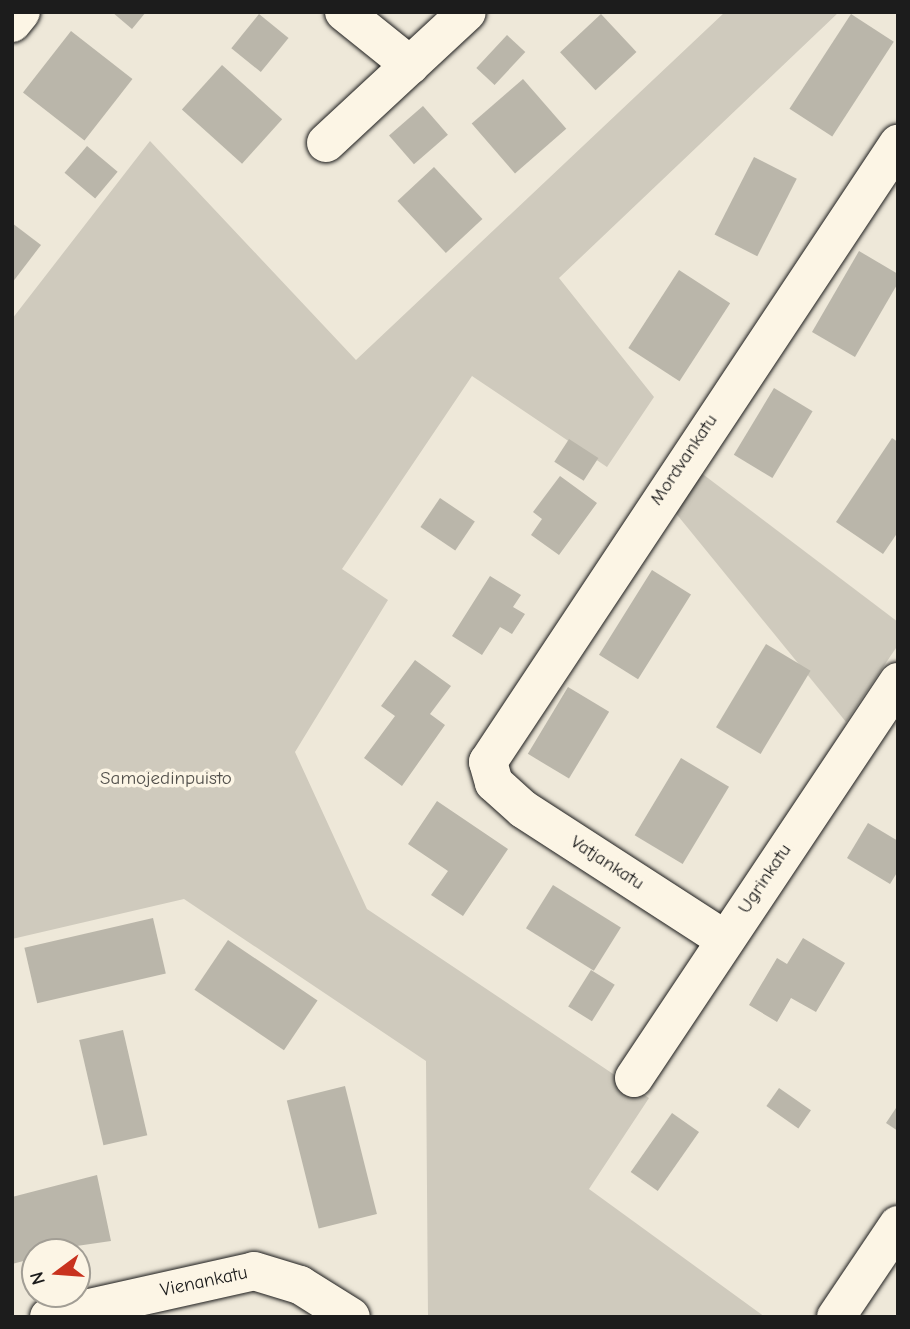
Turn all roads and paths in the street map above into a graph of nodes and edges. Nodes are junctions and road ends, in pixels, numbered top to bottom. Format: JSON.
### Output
{"nodes":[{"id":1,"x":21,"y":12,"type":"edge"},
{"id":2,"x":344,"y":12,"type":"edge"},
{"id":3,"x":467,"y":12,"type":"edge"},
{"id":4,"x":12,"y":23,"type":"edge"},
{"id":5,"x":410,"y":65,"type":"junction"},
{"id":6,"x":326,"y":143,"type":"dead end"},
{"id":7,"x":898,"y":144,"type":"edge"},
{"id":8,"x":898,"y":682,"type":"edge"},
{"id":9,"x":494,"y":783,"type":"joint"},
{"id":10,"x":724,"y":939,"type":"junction"},
{"id":11,"x":634,"y":1078,"type":"dead end"},
{"id":12,"x":898,"y":1225,"type":"edge"},
{"id":13,"x":49,"y":1317,"type":"edge"},
{"id":14,"x":351,"y":1317,"type":"edge"},
{"id":15,"x":836,"y":1317,"type":"edge"}],
"edges":[{"from":1,"to":4,"type":"street"},
{"from":2,"to":5,"type":"street"},
{"from":3,"to":5,"type":"street"},
{"from":5,"to":6,"type":"street"},
{"from":7,"to":9,"type":"street","name":"Mordvankatu"},
{"from":8,"to":10,"type":"street","name":"Ugrinkatu"},
{"from":9,"to":10,"type":"street","name":"Vatjankatu"},
{"from":10,"to":11,"type":"street","name":"Ugrinkatu"},
{"from":12,"to":15,"type":"street"},
{"from":13,"to":14,"type":"street","name":"Vienankatu"}]}
